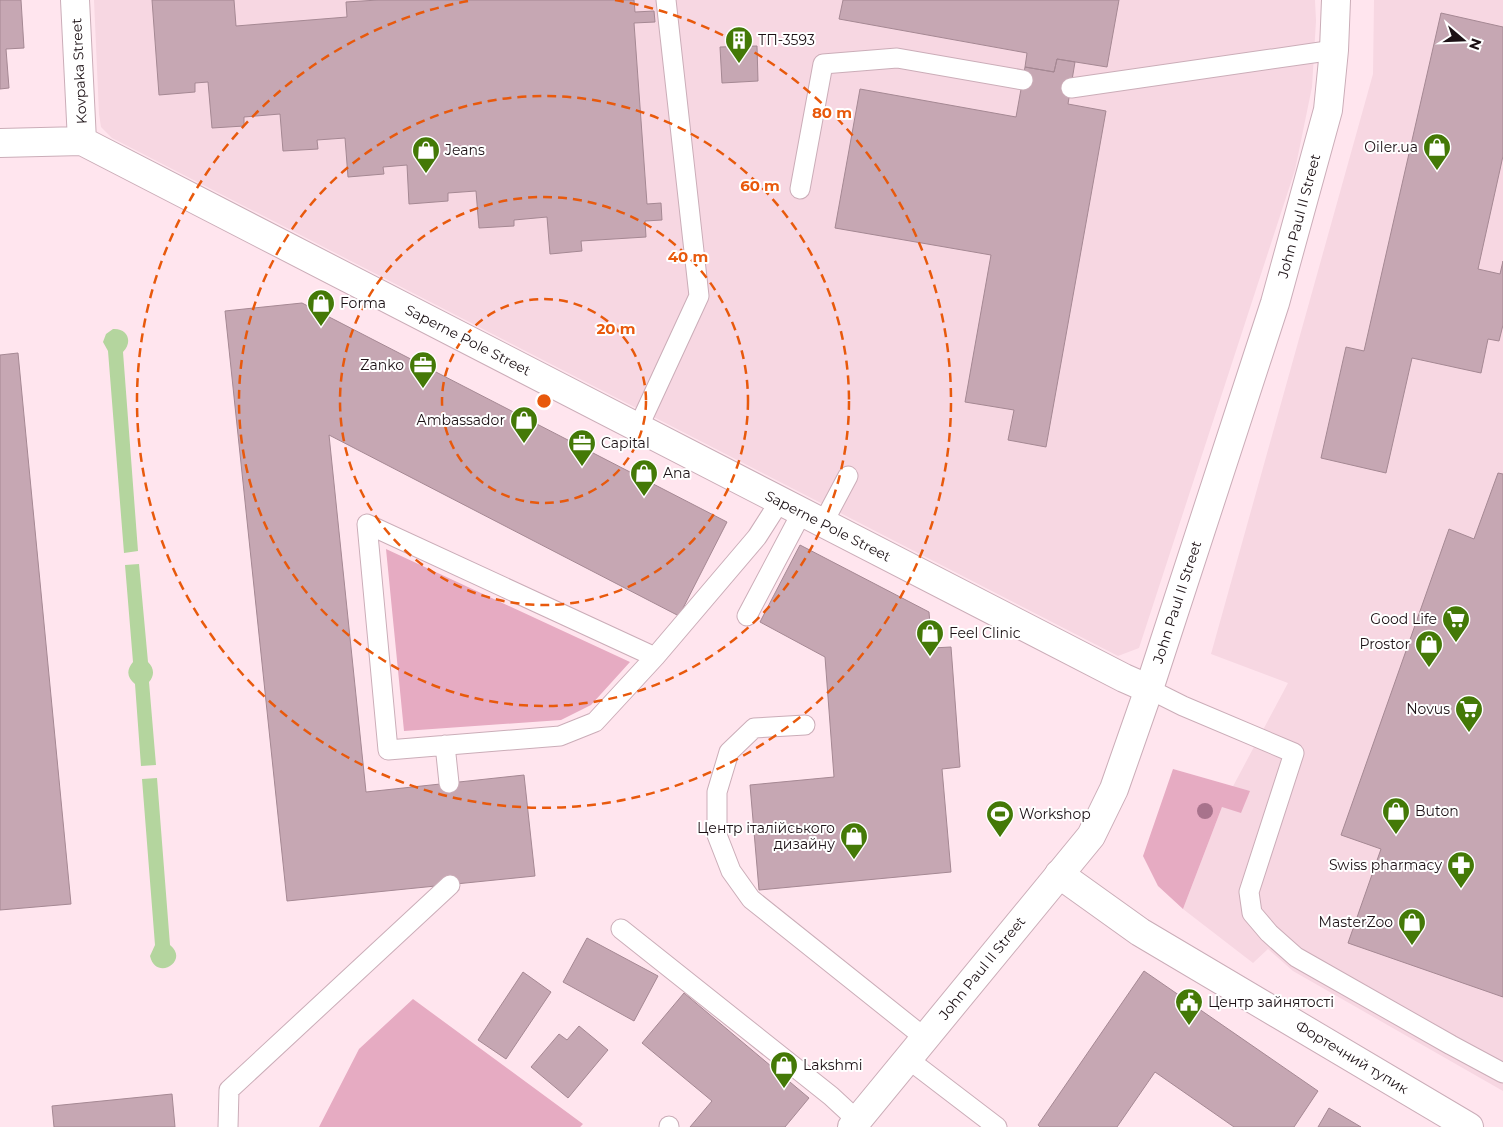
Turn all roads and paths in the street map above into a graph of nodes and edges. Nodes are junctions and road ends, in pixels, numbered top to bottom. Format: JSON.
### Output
{"nodes":[{"id":1,"x":75,"y":0,"type":"edge"},
{"id":2,"x":666,"y":0,"type":"edge"},
{"id":3,"x":1336,"y":0,"type":"edge"},
{"id":4,"x":1334,"y":50,"type":"junction"},
{"id":5,"x":1022,"y":80,"type":"dead end"},
{"id":6,"x":1071,"y":88,"type":"dead end"},
{"id":7,"x":82,"y":141,"type":"junction"},
{"id":8,"x":0,"y":143,"type":"edge"},
{"id":9,"x":800,"y":189,"type":"dead end"},
{"id":10,"x":638,"y":428,"type":"junction"},
{"id":11,"x":848,"y":476,"type":"dead end"},
{"id":12,"x":801,"y":512,"type":"junction"},
{"id":13,"x":748,"y":616,"type":"dead end"},
{"id":14,"x":655,"y":657,"type":"junction"},
{"id":15,"x":1149,"y":689,"type":"junction"},
{"id":16,"x":805,"y":725,"type":"dead end"},
{"id":17,"x":445,"y":745,"type":"junction"},
{"id":18,"x":449,"y":783,"type":"dead end"},
{"id":19,"x":1059,"y":874,"type":"junction"},
{"id":20,"x":450,"y":885,"type":"dead end"},
{"id":21,"x":621,"y":929,"type":"dead end"},
{"id":22,"x":926,"y":1038,"type":"junction"},
{"id":23,"x":908,"y":1059,"type":"junction"},
{"id":24,"x":1503,"y":1073,"type":"edge"},
{"id":25,"x":855,"y":1124,"type":"edge"},
{"id":26,"x":228,"y":1127,"type":"edge"},
{"id":27,"x":997,"y":1127,"type":"edge"},
{"id":28,"x":1469,"y":1127,"type":"edge"}],
"edges":[{"from":1,"to":7,"type":"street","name":"Kovpaka Street"},
{"from":2,"to":10,"type":"lane"},
{"from":3,"to":4,"type":"street","name":"John Paul II Street"},
{"from":4,"to":6,"type":"lane"},
{"from":4,"to":15,"type":"street","name":"John Paul II Street"},
{"from":5,"to":9,"type":"lane"},
{"from":7,"to":8,"type":"street"},
{"from":7,"to":10,"type":"street","name":"Saperne Pole Street"},
{"from":10,"to":12,"type":"street","name":"Saperne Pole Street"},
{"from":11,"to":12,"type":"lane"},
{"from":12,"to":13,"type":"lane"},
{"from":12,"to":14,"type":"lane"},
{"from":12,"to":15,"type":"street","name":"Saperne Pole Street"},
{"from":14,"to":17,"type":"lane"},
{"from":14,"to":17,"type":"lane"},
{"from":15,"to":19,"type":"street","name":"John Paul II Street"},
{"from":15,"to":24,"type":"lane"},
{"from":16,"to":22,"type":"lane"},
{"from":17,"to":18,"type":"lane"},
{"from":19,"to":22,"type":"street","name":"John Paul II Street"},
{"from":19,"to":28,"type":"street","name":"Фортечний тупик"},
{"from":20,"to":26,"type":"lane"},
{"from":21,"to":25,"type":"lane"},
{"from":22,"to":23,"type":"street","name":"John Paul II Street"},
{"from":23,"to":25,"type":"street","name":"John Paul II Street"},
{"from":23,"to":27,"type":"lane"}]}
